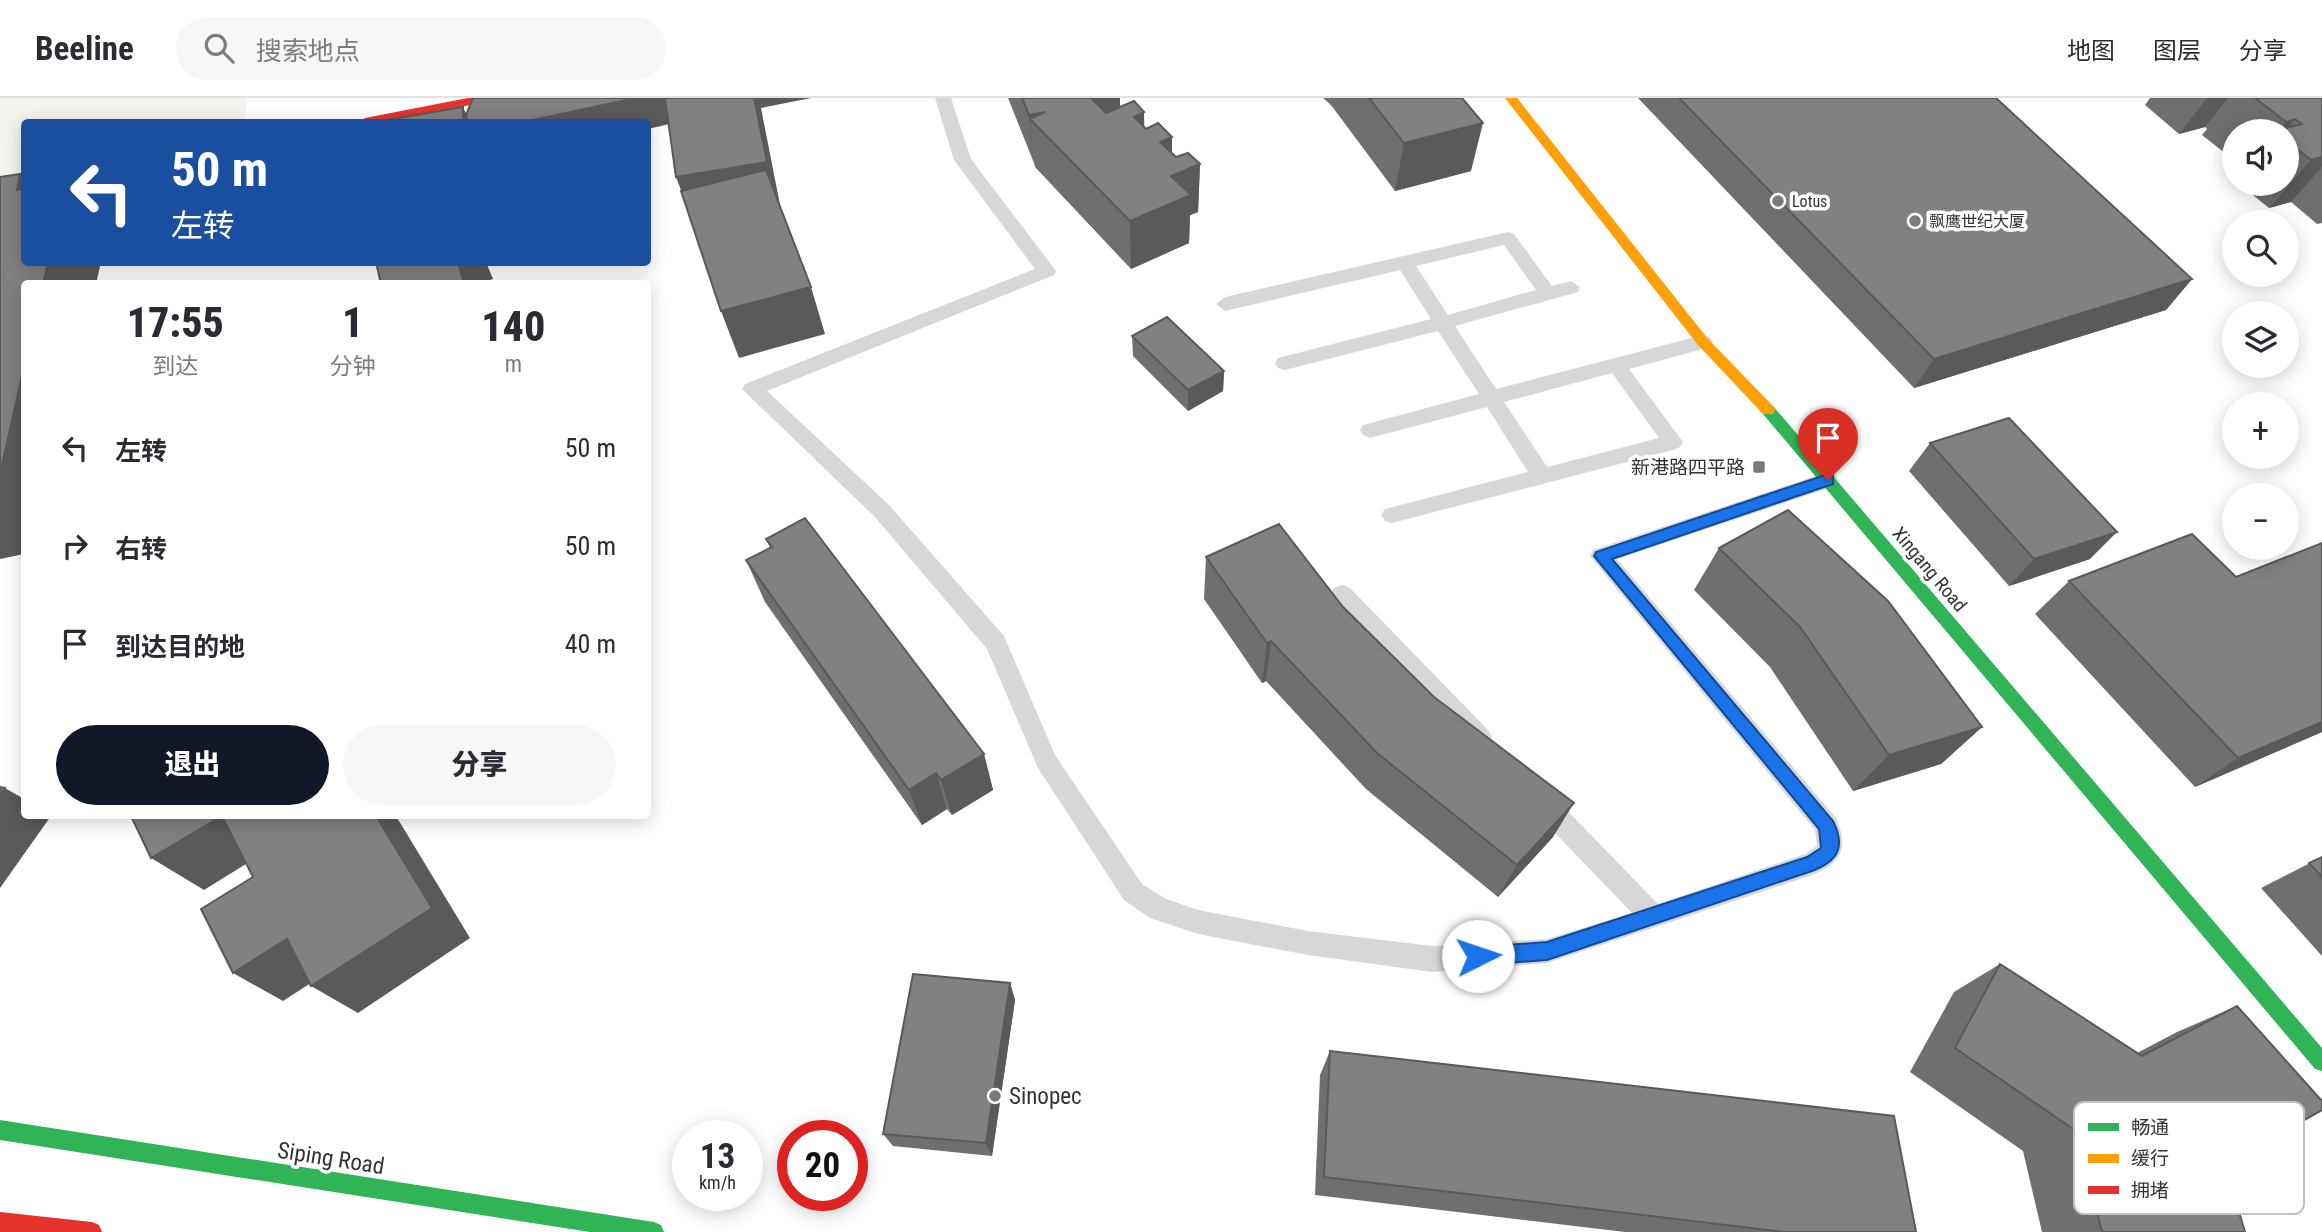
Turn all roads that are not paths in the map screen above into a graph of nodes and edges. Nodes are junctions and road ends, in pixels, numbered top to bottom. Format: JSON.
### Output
{"nodes":[{"id":1,"x":486,"y":98,"type":"edge"},
{"id":2,"x":943,"y":98,"type":"edge"},
{"id":3,"x":1511,"y":98,"type":"edge"},
{"id":4,"x":380,"y":119,"type":"edge"},
{"id":5,"x":1404,"y":262,"type":"junction"},
{"id":6,"x":1571,"y":287,"type":"dead end"},
{"id":7,"x":1548,"y":294,"type":"junction"},
{"id":8,"x":1225,"y":304,"type":"dead end"},
{"id":9,"x":1443,"y":323,"type":"junction"},
{"id":10,"x":1703,"y":342,"type":"junction"},
{"id":11,"x":1285,"y":363,"type":"dead end"},
{"id":12,"x":1615,"y":365,"type":"junction"},
{"id":13,"x":1494,"y":398,"type":"junction"},
{"id":14,"x":1370,"y":430,"type":"dead end"},
{"id":15,"x":1542,"y":476,"type":"junction"},
{"id":16,"x":1828,"y":480,"type":"junction"},
{"id":17,"x":1391,"y":515,"type":"dead end"},
{"id":18,"x":1342,"y":594,"type":"dead end"},
{"id":19,"x":1493,"y":751,"type":"edge"},
{"id":20,"x":1522,"y":780,"type":"edge"},
{"id":21,"x":1654,"y":918,"type":"junction"},
{"id":22,"x":2322,"y":1062,"type":"edge"},
{"id":23,"x":0,"y":1130,"type":"edge"},
{"id":24,"x":0,"y":1222,"type":"edge"},
{"id":25,"x":92,"y":1232,"type":"edge"},
{"id":26,"x":654,"y":1232,"type":"edge"}],
"edges":[{"from":1,"to":4,"type":"street"},
{"from":2,"to":21,"type":"lane"},
{"from":3,"to":10,"type":"street","name":"Xingang Road"},
{"from":5,"to":7,"type":"lane"},
{"from":5,"to":8,"type":"lane"},
{"from":5,"to":9,"type":"lane"},
{"from":6,"to":7,"type":"lane"},
{"from":7,"to":9,"type":"lane"},
{"from":9,"to":11,"type":"lane"},
{"from":9,"to":13,"type":"lane"},
{"from":10,"to":12,"type":"lane"},
{"from":10,"to":16,"type":"street","name":"Xingang Road"},
{"from":12,"to":13,"type":"lane"},
{"from":12,"to":15,"type":"lane"},
{"from":13,"to":14,"type":"lane"},
{"from":13,"to":15,"type":"lane"},
{"from":15,"to":17,"type":"lane"},
{"from":16,"to":21,"type":"lane"},
{"from":16,"to":22,"type":"street","name":"Xingang Road"},
{"from":18,"to":19,"type":"lane"},
{"from":20,"to":21,"type":"lane"},
{"from":23,"to":26,"type":"street","name":"Siping Road"},
{"from":24,"to":25,"type":"street"}]}
